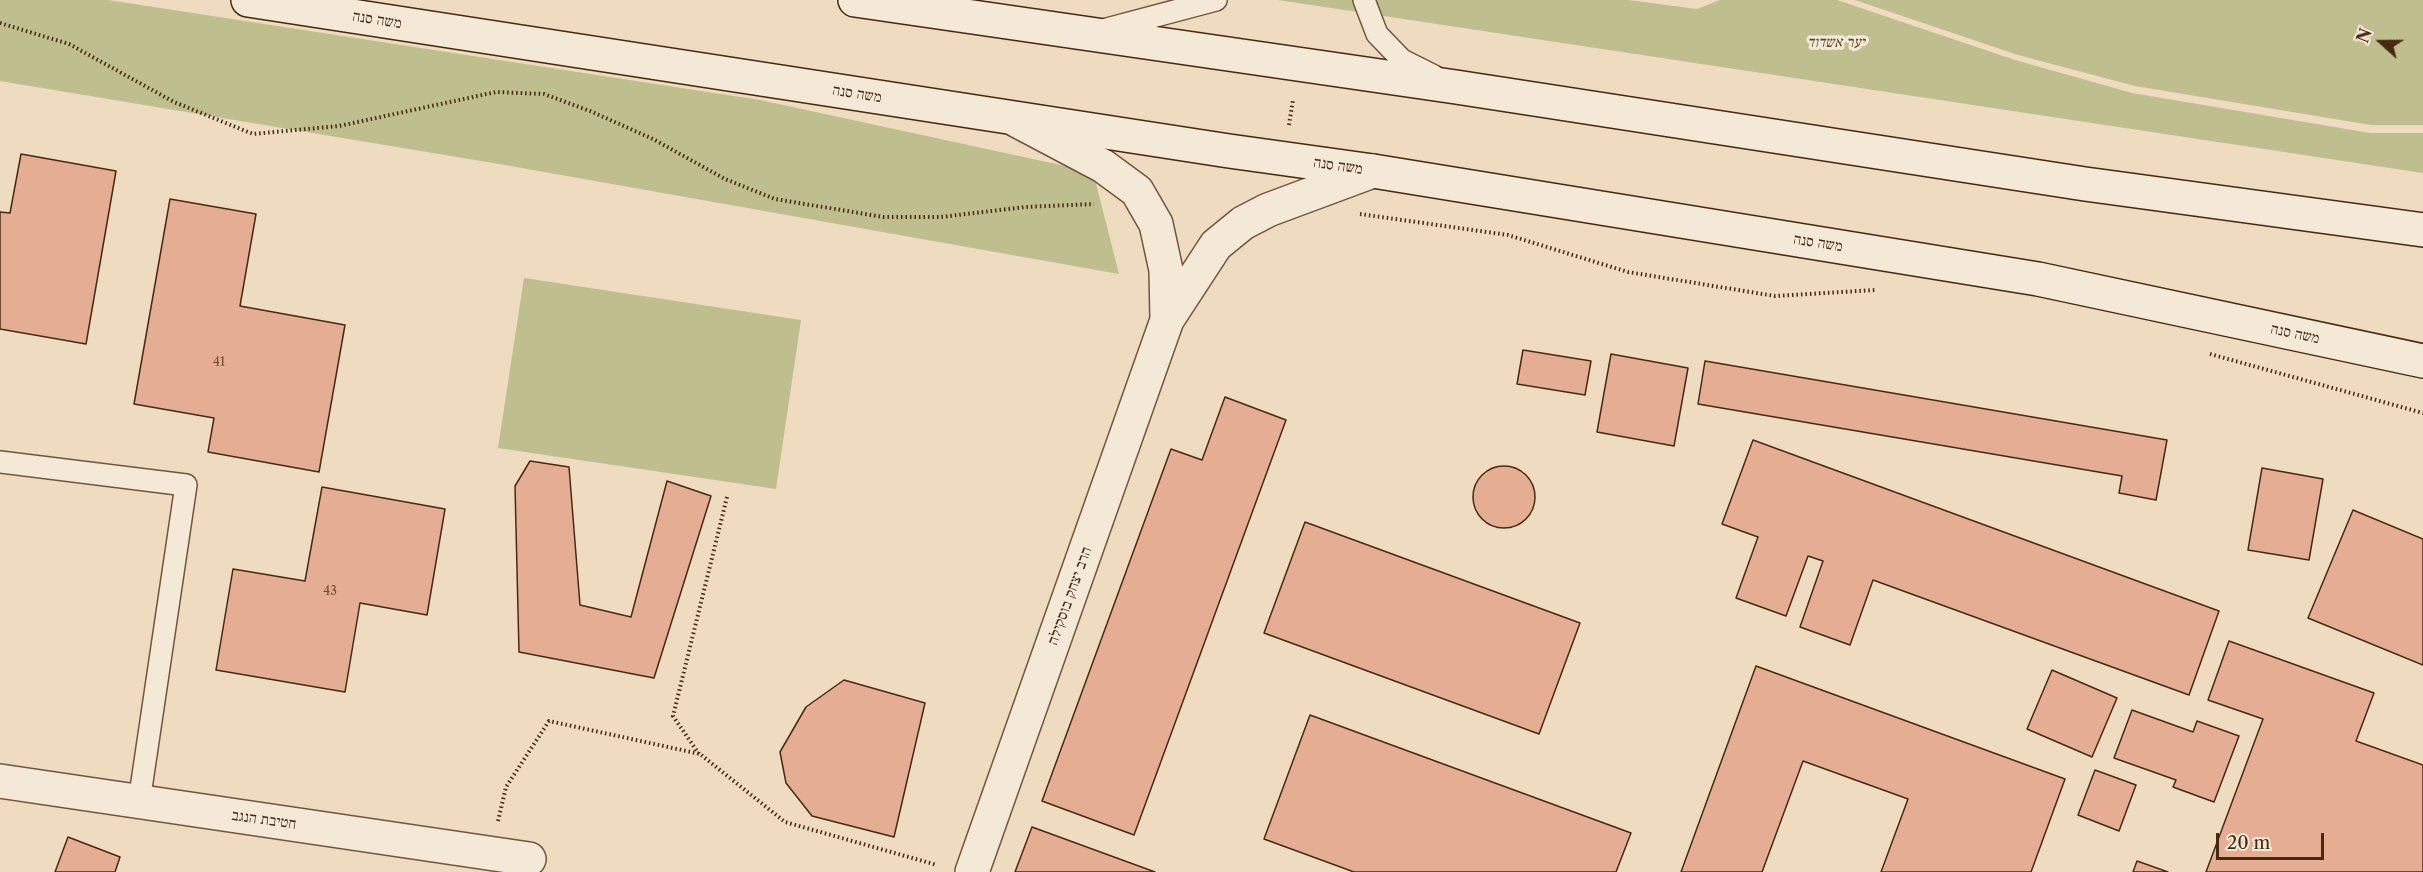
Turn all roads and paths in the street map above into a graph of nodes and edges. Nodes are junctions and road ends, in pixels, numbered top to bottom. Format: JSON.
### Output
{"nodes":[{"id":1,"x":248,"y":0,"type":"edge"},
{"id":2,"x":855,"y":0,"type":"edge"},
{"id":3,"x":1216,"y":0,"type":"edge"},
{"id":4,"x":1364,"y":0,"type":"edge"},
{"id":5,"x":1086,"y":34,"type":"junction"},
{"id":6,"x":1299,"y":65,"type":"junction"},
{"id":7,"x":1456,"y":87,"type":"junction"},
{"id":8,"x":1011,"y":118,"type":"junction"},
{"id":9,"x":1283,"y":159,"type":"junction"},
{"id":10,"x":1373,"y":171,"type":"junction"},
{"id":11,"x":2423,"y":230,"type":"edge"},
{"id":12,"x":1167,"y":320,"type":"junction"},
{"id":13,"x":2423,"y":361,"type":"edge"},
{"id":14,"x":0,"y":462,"type":"edge"},
{"id":15,"x":727,"y":497,"type":"dead end"},
{"id":16,"x":700,"y":754,"type":"junction"},
{"id":17,"x":0,"y":781,"type":"edge"},
{"id":18,"x":140,"y":801,"type":"junction"},
{"id":19,"x":491,"y":853,"type":"junction"},
{"id":20,"x":529,"y":859,"type":"dead end"},
{"id":21,"x":959,"y":869,"type":"edge"}],
"edges":[{"from":1,"to":8,"type":"main road","name":"משה סנה"},
{"from":2,"to":5,"type":"main road"},
{"from":3,"to":5,"type":"lane"},
{"from":4,"to":7,"type":"lane"},
{"from":5,"to":6,"type":"main road"},
{"from":6,"to":7,"type":"main road"},
{"from":6,"to":9,"type":"path"},
{"from":7,"to":11,"type":"main road"},
{"from":8,"to":9,"type":"main road","name":"משה סנה"},
{"from":8,"to":12,"type":"main road","name":"הרב יצחק בוסקילה"},
{"from":9,"to":10,"type":"main road","name":"משה סנה"},
{"from":10,"to":12,"type":"main road","name":"הרב יצחק בוסקילה"},
{"from":10,"to":13,"type":"main road","name":"משה סנה"},
{"from":12,"to":21,"type":"main road","name":"הרב יצחק בוסקילה"},
{"from":14,"to":18,"type":"lane"},
{"from":15,"to":16,"type":"path"},
{"from":16,"to":19,"type":"path"},
{"from":16,"to":21,"type":"path"},
{"from":17,"to":18,"type":"main road","name":"חטיבת הנגב"},
{"from":18,"to":19,"type":"main road","name":"חטיבת הנגב"},
{"from":19,"to":20,"type":"main road","name":"חטיבת הנגב"}]}
